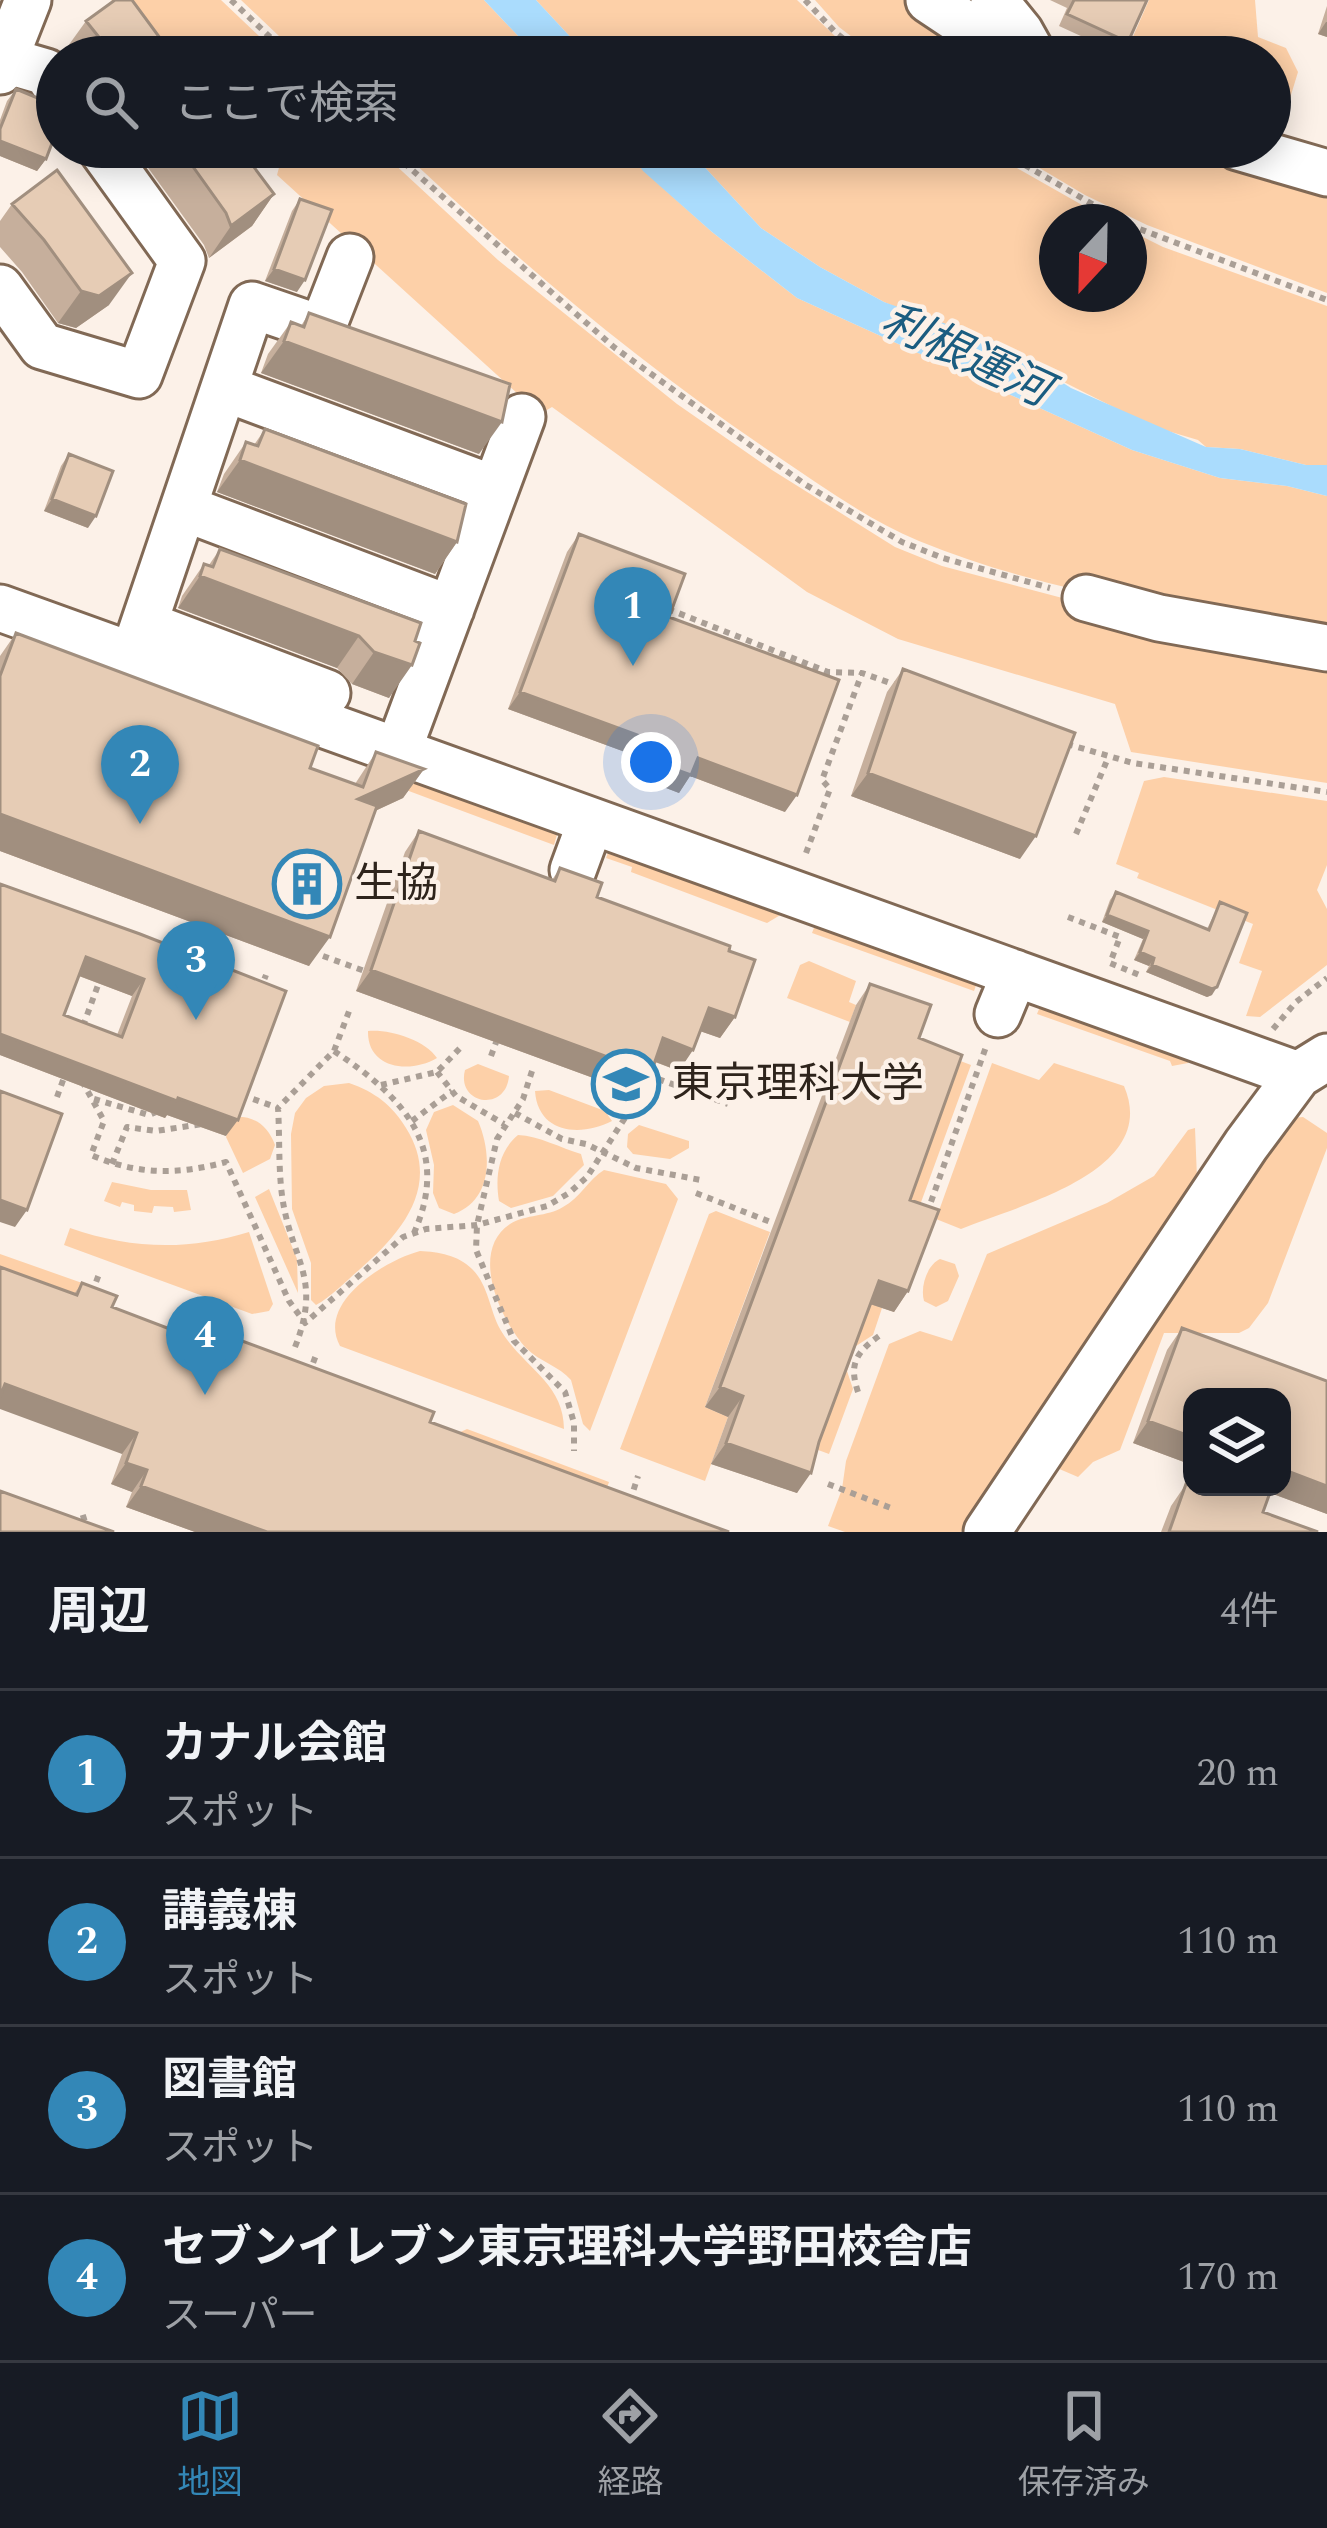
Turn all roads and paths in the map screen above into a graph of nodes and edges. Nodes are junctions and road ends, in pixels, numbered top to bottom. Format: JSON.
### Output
{"nodes":[{"id":1,"x":231,"y":0,"type":"edge"},
{"id":2,"x":806,"y":0,"type":"edge"},
{"id":3,"x":928,"y":0,"type":"edge"},
{"id":4,"x":994,"y":0,"type":"edge"},
{"id":5,"x":10,"y":32,"type":"edge"},
{"id":6,"x":269,"y":36,"type":"edge"},
{"id":7,"x":840,"y":36,"type":"edge"},
{"id":8,"x":986,"y":36,"type":"edge"},
{"id":9,"x":1023,"y":36,"type":"edge"},
{"id":10,"x":36,"y":61,"type":"edge"},
{"id":11,"x":1291,"y":162,"type":"edge"},
{"id":12,"x":115,"y":168,"type":"edge"},
{"id":13,"x":410,"y":168,"type":"edge"},
{"id":14,"x":1030,"y":168,"type":"edge"},
{"id":15,"x":1327,"y":173,"type":"edge"},
{"id":16,"x":1093,"y":204,"type":"edge"},
{"id":17,"x":1147,"y":231,"type":"edge"},
{"id":18,"x":350,"y":257,"type":"dead end"},
{"id":19,"x":0,"y":288,"type":"edge"},
{"id":20,"x":1327,"y":300,"type":"edge"},
{"id":21,"x":224,"y":388,"type":"junction"},
{"id":22,"x":522,"y":417,"type":"dead end"},
{"id":23,"x":495,"y":489,"type":"junction"},
{"id":24,"x":184,"y":508,"type":"junction"},
{"id":25,"x":1086,"y":598,"type":"joint"},
{"id":26,"x":0,"y":608,"type":"edge"},
{"id":27,"x":667,"y":608,"type":"edge"},
{"id":28,"x":451,"y":609,"type":"junction"},
{"id":29,"x":138,"y":640,"type":"junction"},
{"id":30,"x":1327,"y":648,"type":"edge"},
{"id":31,"x":862,"y":674,"type":"junction"},
{"id":32,"x":907,"y":689,"type":"edge"},
{"id":33,"x":403,"y":737,"type":"junction"},
{"id":34,"x":1064,"y":742,"type":"edge"},
{"id":35,"x":1108,"y":758,"type":"junction"},
{"id":36,"x":1327,"y":793,"type":"edge"},
{"id":37,"x":591,"y":821,"type":"junction"},
{"id":38,"x":1076,"y":833,"type":"dead end"},
{"id":39,"x":806,"y":853,"type":"dead end"},
{"id":40,"x":573,"y":869,"type":"edge"},
{"id":41,"x":1069,"y":917,"type":"dead end"},
{"id":42,"x":323,"y":956,"type":"edge"},
{"id":43,"x":106,"y":962,"type":"edge"},
{"id":44,"x":266,"y":975,"type":"dead end"},
{"id":45,"x":386,"y":979,"type":"edge"},
{"id":46,"x":1327,"y":979,"type":"edge"},
{"id":47,"x":1154,"y":982,"type":"dead end"},
{"id":48,"x":1006,"y":993,"type":"junction"},
{"id":49,"x":259,"y":994,"type":"edge"},
{"id":50,"x":351,"y":1006,"type":"dead end"},
{"id":51,"x":503,"y":1022,"type":"edge"},
{"id":52,"x":77,"y":1041,"type":"edge"},
{"id":53,"x":1267,"y":1042,"type":"dead end"},
{"id":54,"x":462,"y":1046,"type":"dead end"},
{"id":55,"x":334,"y":1051,"type":"junction"},
{"id":56,"x":491,"y":1056,"type":"dead end"},
{"id":57,"x":1316,"y":1066,"type":"edge"},
{"id":58,"x":532,"y":1071,"type":"dead end"},
{"id":59,"x":437,"y":1072,"type":"junction"},
{"id":60,"x":644,"y":1074,"type":"edge"},
{"id":61,"x":381,"y":1085,"type":"junction"},
{"id":62,"x":225,"y":1089,"type":"edge"},
{"id":63,"x":452,"y":1091,"type":"junction"},
{"id":64,"x":56,"y":1097,"type":"dead end"},
{"id":65,"x":91,"y":1098,"type":"junction"},
{"id":66,"x":728,"y":1104,"type":"dead end"},
{"id":67,"x":632,"y":1107,"type":"dead end"},
{"id":68,"x":168,"y":1108,"type":"edge"},
{"id":69,"x":278,"y":1108,"type":"junction"},
{"id":70,"x":515,"y":1113,"type":"junction"},
{"id":71,"x":214,"y":1120,"type":"edge"},
{"id":72,"x":411,"y":1122,"type":"junction"},
{"id":73,"x":504,"y":1124,"type":"junction"},
{"id":74,"x":603,"y":1153,"type":"junction"},
{"id":75,"x":112,"y":1164,"type":"junction"},
{"id":76,"x":701,"y":1180,"type":"dead end"},
{"id":77,"x":696,"y":1193,"type":"dead end"},
{"id":78,"x":773,"y":1223,"type":"dead end"},
{"id":79,"x":477,"y":1225,"type":"junction"},
{"id":80,"x":929,"y":1226,"type":"edge"},
{"id":81,"x":414,"y":1233,"type":"junction"},
{"id":82,"x":99,"y":1274,"type":"dead end"},
{"id":83,"x":85,"y":1312,"type":"edge"},
{"id":84,"x":304,"y":1323,"type":"junction"},
{"id":85,"x":879,"y":1336,"type":"dead end"},
{"id":86,"x":295,"y":1347,"type":"dead end"},
{"id":87,"x":316,"y":1354,"type":"dead end"},
{"id":88,"x":302,"y":1390,"type":"edge"},
{"id":89,"x":858,"y":1392,"type":"dead end"},
{"id":90,"x":574,"y":1451,"type":"dead end"},
{"id":91,"x":638,"y":1476,"type":"dead end"},
{"id":92,"x":828,"y":1484,"type":"dead end"},
{"id":93,"x":891,"y":1508,"type":"dead end"},
{"id":94,"x":89,"y":1516,"type":"dead end"},
{"id":95,"x":623,"y":1520,"type":"edge"},
{"id":96,"x":64,"y":1532,"type":"edge"},
{"id":97,"x":987,"y":1532,"type":"edge"}],
"edges":[{"from":1,"to":6,"type":"path"},
{"from":2,"to":7,"type":"path"},
{"from":3,"to":8,"type":"street"},
{"from":4,"to":9,"type":"street"},
{"from":5,"to":10,"type":"street"},
{"from":11,"to":15,"type":"street"},
{"from":12,"to":19,"type":"street"},
{"from":13,"to":25,"type":"path"},
{"from":14,"to":16,"type":"path"},
{"from":17,"to":20,"type":"path"},
{"from":18,"to":21,"type":"street"},
{"from":21,"to":23,"type":"street"},
{"from":21,"to":24,"type":"street"},
{"from":22,"to":23,"type":"street"},
{"from":23,"to":28,"type":"street"},
{"from":24,"to":28,"type":"street"},
{"from":24,"to":29,"type":"street"},
{"from":25,"to":30,"type":"street"},
{"from":26,"to":29,"type":"street"},
{"from":27,"to":31,"type":"path"},
{"from":28,"to":33,"type":"street"},
{"from":29,"to":33,"type":"street"},
{"from":31,"to":32,"type":"path"},
{"from":31,"to":39,"type":"path"},
{"from":33,"to":37,"type":"street"},
{"from":34,"to":35,"type":"path"},
{"from":35,"to":36,"type":"path"},
{"from":35,"to":38,"type":"path"},
{"from":37,"to":40,"type":"street"},
{"from":37,"to":48,"type":"street"},
{"from":41,"to":47,"type":"path"},
{"from":42,"to":45,"type":"path"},
{"from":43,"to":52,"type":"path"},
{"from":44,"to":49,"type":"path"},
{"from":46,"to":53,"type":"path"},
{"from":48,"to":57,"type":"street"},
{"from":48,"to":80,"type":"path"},
{"from":50,"to":55,"type":"path"},
{"from":51,"to":56,"type":"path"},
{"from":54,"to":59,"type":"path"},
{"from":55,"to":61,"type":"path"},
{"from":55,"to":69,"type":"path"},
{"from":57,"to":97,"type":"street"},
{"from":58,"to":70,"type":"path"},
{"from":59,"to":61,"type":"path"},
{"from":59,"to":63,"type":"path"},
{"from":60,"to":66,"type":"path"},
{"from":61,"to":72,"type":"path"},
{"from":62,"to":69,"type":"path"},
{"from":63,"to":72,"type":"path"},
{"from":63,"to":73,"type":"path"},
{"from":64,"to":65,"type":"path"},
{"from":65,"to":68,"type":"path"},
{"from":65,"to":75,"type":"path"},
{"from":67,"to":74,"type":"path"},
{"from":69,"to":84,"type":"path"},
{"from":70,"to":73,"type":"path"},
{"from":70,"to":74,"type":"path"},
{"from":71,"to":75,"type":"path"},
{"from":72,"to":81,"type":"path"},
{"from":73,"to":79,"type":"path"},
{"from":74,"to":76,"type":"path"},
{"from":74,"to":79,"type":"path"},
{"from":75,"to":84,"type":"path"},
{"from":77,"to":78,"type":"path"},
{"from":79,"to":81,"type":"path"},
{"from":79,"to":90,"type":"path"},
{"from":81,"to":84,"type":"path"},
{"from":82,"to":83,"type":"path"},
{"from":84,"to":86,"type":"path"},
{"from":85,"to":89,"type":"path"},
{"from":87,"to":88,"type":"path"},
{"from":91,"to":95,"type":"path"},
{"from":92,"to":93,"type":"path"},
{"from":94,"to":96,"type":"path"}]}
